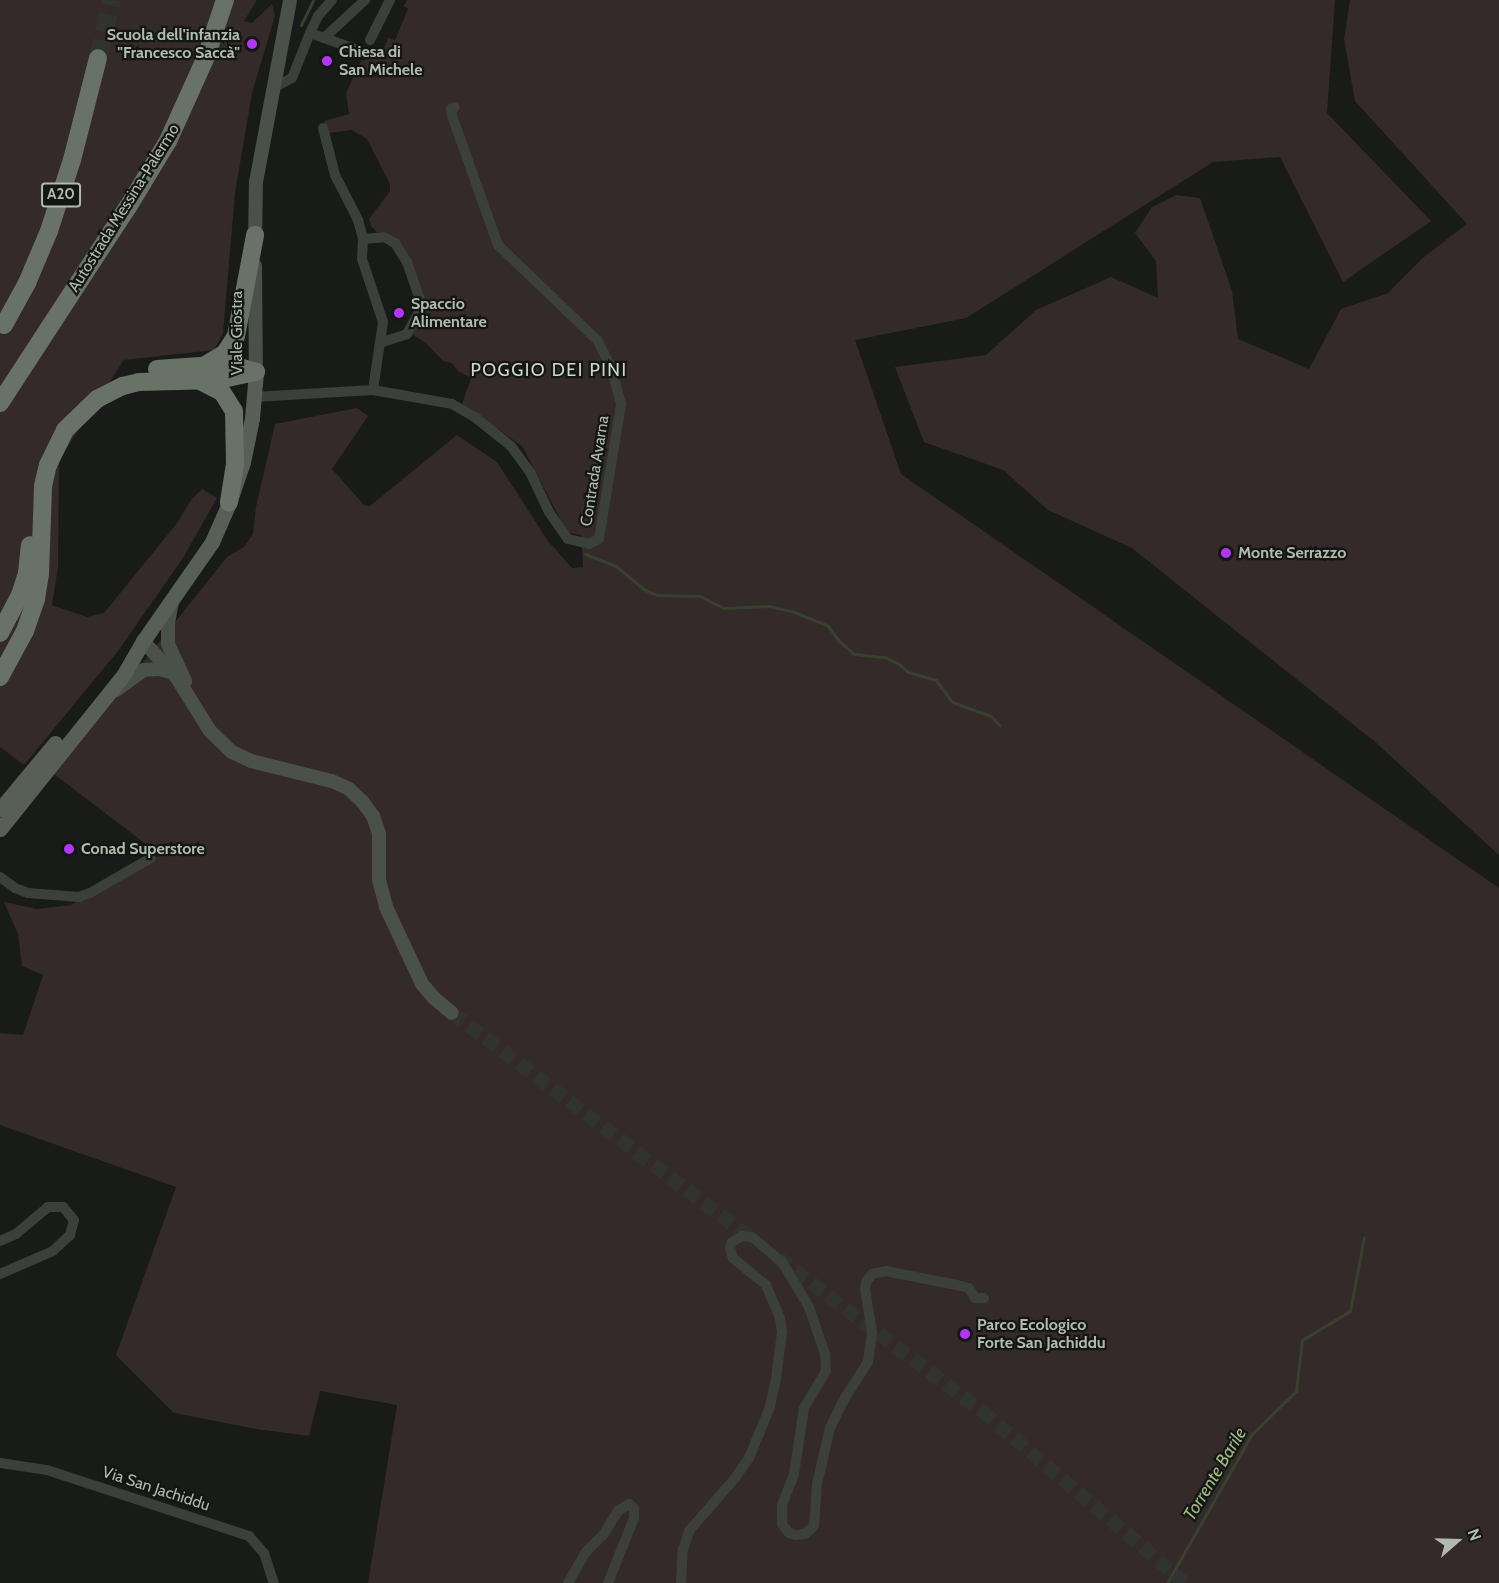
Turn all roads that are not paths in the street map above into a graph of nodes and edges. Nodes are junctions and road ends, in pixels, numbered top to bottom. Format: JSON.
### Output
{"nodes":[{"id":1,"x":225,"y":0,"type":"edge"},
{"id":2,"x":290,"y":0,"type":"edge"},
{"id":3,"x":332,"y":0,"type":"edge"},
{"id":4,"x":365,"y":0,"type":"edge"},
{"id":5,"x":390,"y":0,"type":"edge"},
{"id":6,"x":310,"y":33,"type":"junction"},
{"id":7,"x":324,"y":38,"type":"junction"},
{"id":8,"x":370,"y":40,"type":"dead end"},
{"id":9,"x":358,"y":50,"type":"dead end"},
{"id":10,"x":98,"y":58,"type":"tunnel mouth"},
{"id":11,"x":273,"y":88,"type":"junction"},
{"id":12,"x":455,"y":107,"type":"dead end"},
{"id":13,"x":323,"y":128,"type":"dead end"},
{"id":14,"x":255,"y":235,"type":"junction"},
{"id":15,"x":363,"y":239,"type":"junction"},
{"id":16,"x":4,"y":325,"type":"dead end"},
{"id":17,"x":380,"y":343,"type":"junction"},
{"id":18,"x":256,"y":372,"type":"junction"},
{"id":19,"x":197,"y":374,"type":"junction"},
{"id":20,"x":373,"y":390,"type":"junction"},
{"id":21,"x":254,"y":397,"type":"junction"},
{"id":22,"x":0,"y":403,"type":"edge"},
{"id":23,"x":230,"y":503,"type":"junction"},
{"id":24,"x":35,"y":522,"type":"junction"},
{"id":25,"x":172,"y":601,"type":"junction"},
{"id":26,"x":0,"y":633,"type":"edge"},
{"id":27,"x":143,"y":641,"type":"junction"},
{"id":28,"x":173,"y":657,"type":"junction"},
{"id":29,"x":170,"y":672,"type":"junction"},
{"id":30,"x":0,"y":677,"type":"edge"},
{"id":31,"x":193,"y":702,"type":"junction"},
{"id":32,"x":92,"y":712,"type":"junction"},
{"id":33,"x":0,"y":809,"type":"edge"},
{"id":34,"x":0,"y":829,"type":"edge"},
{"id":35,"x":151,"y":858,"type":"dead end"},
{"id":36,"x":0,"y":878,"type":"edge"},
{"id":37,"x":452,"y":1013,"type":"tunnel mouth"},
{"id":38,"x":0,"y":1241,"type":"edge"},
{"id":39,"x":0,"y":1274,"type":"edge"},
{"id":40,"x":984,"y":1298,"type":"dead end"},
{"id":41,"x":0,"y":1463,"type":"edge"},
{"id":42,"x":274,"y":1583,"type":"edge"},
{"id":43,"x":568,"y":1583,"type":"edge"},
{"id":44,"x":608,"y":1583,"type":"edge"},
{"id":45,"x":681,"y":1583,"type":"edge"}],
"edges":[{"from":1,"to":22,"type":"highway","name":"Autostrada Messina-Palermo"},
{"from":2,"to":11,"type":"main road","name":"Viale Giostra"},
{"from":3,"to":6,"type":"street"},
{"from":4,"to":7,"type":"street"},
{"from":5,"to":8,"type":"street"},
{"from":6,"to":7,"type":"street"},
{"from":6,"to":11,"type":"street"},
{"from":7,"to":9,"type":"street"},
{"from":10,"to":16,"type":"highway","number":"A20"},
{"from":11,"to":14,"type":"main road","name":"Viale Giostra"},
{"from":12,"to":20,"type":"street","name":"Contrada Avarna"},
{"from":13,"to":15,"type":"street"},
{"from":14,"to":18,"type":"main road","name":"Viale Giostra"},
{"from":14,"to":19,"type":"highway"},
{"from":15,"to":17,"type":"street"},
{"from":15,"to":17,"type":"street"},
{"from":17,"to":20,"type":"street"},
{"from":18,"to":19,"type":"highway"},
{"from":18,"to":21,"type":"main road","name":"Viale Giostra"},
{"from":19,"to":23,"type":"highway"},
{"from":19,"to":24,"type":"highway"},
{"from":20,"to":21,"type":"street"},
{"from":21,"to":23,"type":"main road","name":"Viale Giostra"},
{"from":23,"to":25,"type":"main road","name":"Viale Giostra"},
{"from":24,"to":26,"type":"highway"},
{"from":24,"to":30,"type":"highway"},
{"from":25,"to":27,"type":"main road","name":"Viale Giostra"},
{"from":25,"to":28,"type":"main road"},
{"from":27,"to":28,"type":"main road"},
{"from":27,"to":29,"type":"main road"},
{"from":27,"to":32,"type":"main road","name":"Viale Giostra"},
{"from":27,"to":33,"type":"main road","name":"Viale Giostra"},
{"from":28,"to":31,"type":"main road"},
{"from":29,"to":31,"type":"main road"},
{"from":29,"to":32,"type":"main road"},
{"from":31,"to":37,"type":"main road"},
{"from":32,"to":34,"type":"main road","name":"Viale Giostra"},
{"from":35,"to":36,"type":"street"},
{"from":38,"to":39,"type":"street"},
{"from":40,"to":45,"type":"street"},
{"from":41,"to":42,"type":"street","name":"Via San Jachiddu"},
{"from":43,"to":44,"type":"street"}]}
